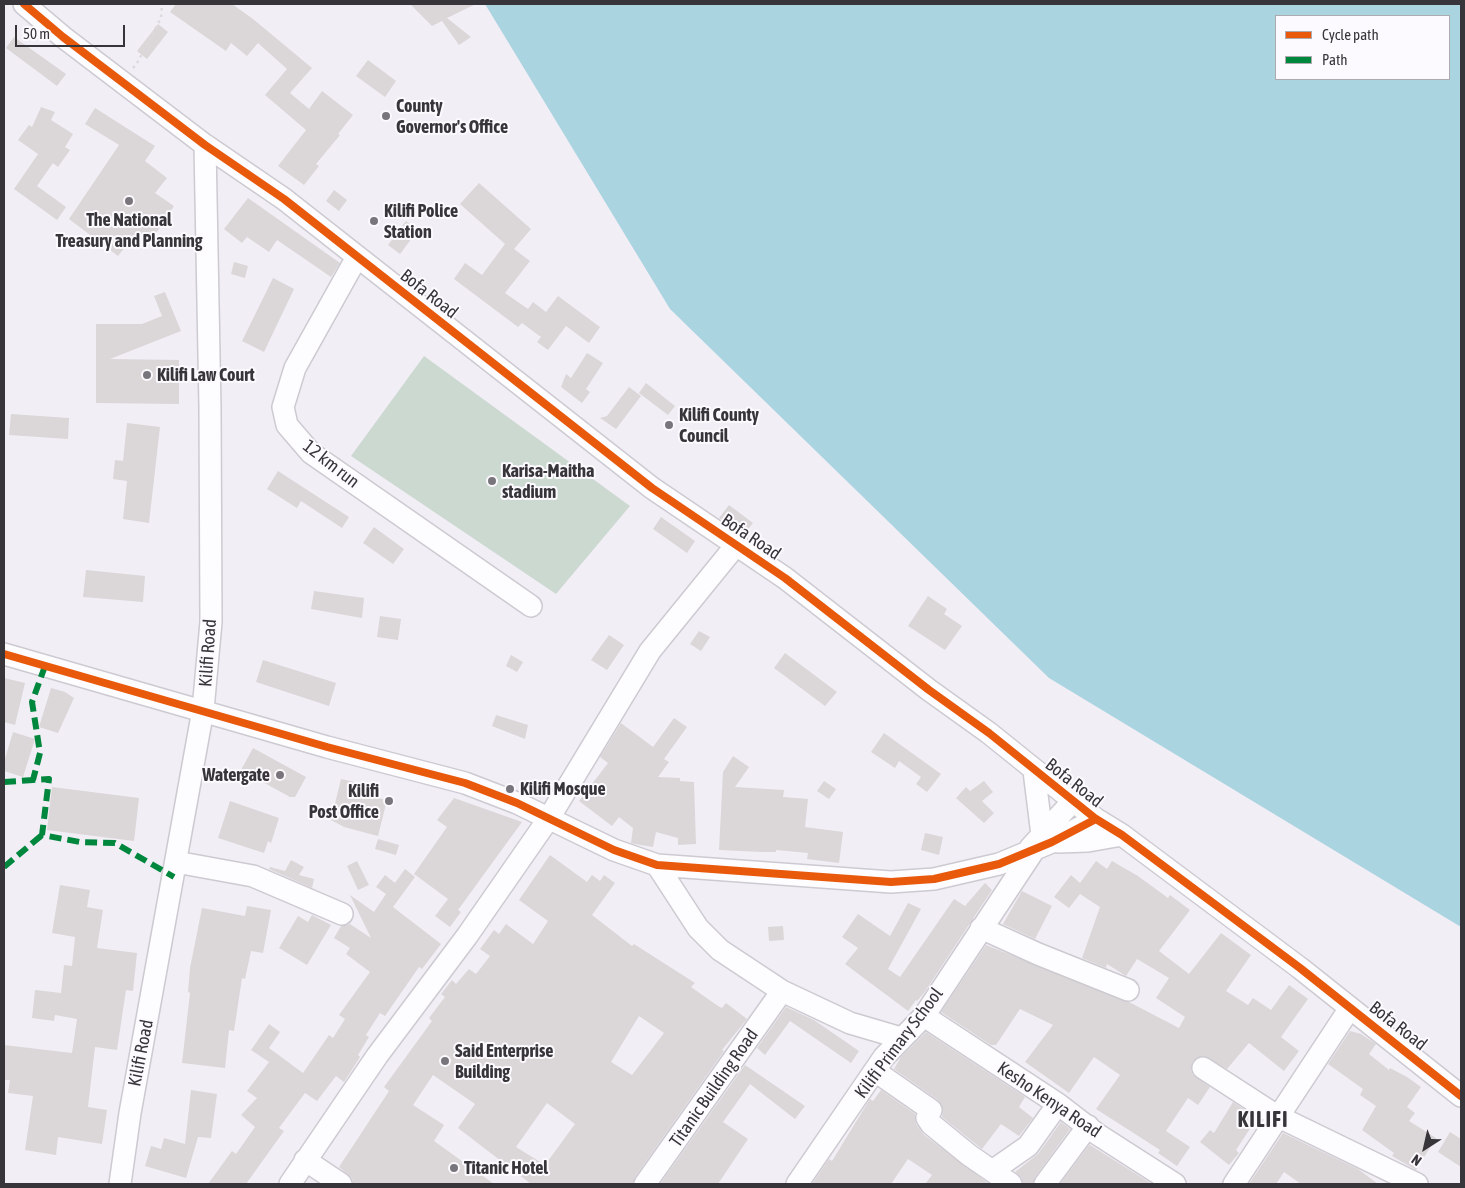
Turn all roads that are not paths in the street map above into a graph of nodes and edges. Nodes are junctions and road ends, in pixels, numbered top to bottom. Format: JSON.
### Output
{"nodes":[{"id":1,"x":24,"y":4,"type":"edge"},
{"id":2,"x":204,"y":146,"type":"junction"},
{"id":3,"x":357,"y":257,"type":"junction"},
{"id":4,"x":737,"y":544,"type":"junction"},
{"id":5,"x":531,"y":606,"type":"dead end"},
{"id":6,"x":4,"y":654,"type":"edge"},
{"id":7,"x":204,"y":710,"type":"junction"},
{"id":8,"x":1034,"y":771,"type":"junction"},
{"id":9,"x":1073,"y":800,"type":"junction"},
{"id":10,"x":549,"y":818,"type":"junction"},
{"id":11,"x":1096,"y":820,"type":"junction"},
{"id":12,"x":1122,"y":835,"type":"junction"},
{"id":13,"x":1038,"y":846,"type":"junction"},
{"id":14,"x":176,"y":862,"type":"junction"},
{"id":15,"x":657,"y":865,"type":"junction"},
{"id":16,"x":342,"y":914,"type":"dead end"},
{"id":17,"x":981,"y":928,"type":"junction"},
{"id":18,"x":1128,"y":990,"type":"dead end"},
{"id":19,"x":782,"y":992,"type":"junction"},
{"id":20,"x":1350,"y":1008,"type":"junction"},
{"id":21,"x":924,"y":1016,"type":"junction"},
{"id":22,"x":901,"y":1038,"type":"junction"},
{"id":23,"x":1204,"y":1068,"type":"dead end"},
{"id":24,"x":875,"y":1071,"type":"junction"},
{"id":25,"x":1461,"y":1096,"type":"edge"},
{"id":26,"x":1058,"y":1104,"type":"junction"},
{"id":27,"x":1277,"y":1116,"type":"junction"},
{"id":28,"x":1088,"y":1126,"type":"junction"},
{"id":29,"x":305,"y":1160,"type":"junction"},
{"id":30,"x":992,"y":1171,"type":"junction"},
{"id":31,"x":120,"y":1184,"type":"edge"},
{"id":32,"x":290,"y":1184,"type":"edge"},
{"id":33,"x":341,"y":1184,"type":"edge"},
{"id":34,"x":645,"y":1184,"type":"edge"},
{"id":35,"x":797,"y":1184,"type":"edge"},
{"id":36,"x":1011,"y":1184,"type":"edge"},
{"id":37,"x":1045,"y":1184,"type":"edge"},
{"id":38,"x":1174,"y":1184,"type":"edge"},
{"id":39,"x":1234,"y":1184,"type":"edge"},
{"id":40,"x":1417,"y":1184,"type":"edge"}],
"edges":[{"from":1,"to":2,"type":"street","name":"Bofa Road"},
{"from":2,"to":3,"type":"street","name":"Bofa Road"},
{"from":2,"to":7,"type":"street","name":"Kilifi Road"},
{"from":3,"to":4,"type":"street","name":"Bofa Road"},
{"from":3,"to":5,"type":"street","name":"12 km run"},
{"from":4,"to":8,"type":"street","name":"Bofa Road"},
{"from":4,"to":10,"type":"street"},
{"from":6,"to":7,"type":"street"},
{"from":7,"to":10,"type":"street"},
{"from":7,"to":14,"type":"street","name":"Kilifi Road"},
{"from":8,"to":9,"type":"street","name":"Bofa Road"},
{"from":8,"to":13,"type":"street"},
{"from":9,"to":11,"type":"street","name":"Bofa Road"},
{"from":9,"to":13,"type":"street","name":"Kilifi Primary School"},
{"from":10,"to":15,"type":"street"},
{"from":10,"to":29,"type":"street"},
{"from":11,"to":12,"type":"street","name":"Bofa Road"},
{"from":11,"to":13,"type":"street"},
{"from":12,"to":13,"type":"street"},
{"from":12,"to":20,"type":"street","name":"Bofa Road"},
{"from":13,"to":15,"type":"street"},
{"from":13,"to":17,"type":"street","name":"Kilifi Primary School"},
{"from":14,"to":16,"type":"street"},
{"from":14,"to":31,"type":"street","name":"Kilifi Road"},
{"from":15,"to":19,"type":"street"},
{"from":17,"to":18,"type":"street"},
{"from":17,"to":21,"type":"street","name":"Kilifi Primary School"},
{"from":19,"to":22,"type":"street"},
{"from":19,"to":34,"type":"street","name":"Titanic Building Road"},
{"from":20,"to":25,"type":"street","name":"Bofa Road"},
{"from":20,"to":27,"type":"street"},
{"from":21,"to":22,"type":"street","name":"Kilifi Primary School"},
{"from":21,"to":26,"type":"street","name":"Kesho Kenya Road"},
{"from":22,"to":24,"type":"street","name":"Kilifi Primary School"},
{"from":23,"to":27,"type":"street"},
{"from":24,"to":30,"type":"street"},
{"from":24,"to":35,"type":"street","name":"Kilifi Primary School"},
{"from":26,"to":28,"type":"street","name":"Kesho Kenya Road"},
{"from":26,"to":30,"type":"street"},
{"from":27,"to":39,"type":"street"},
{"from":27,"to":40,"type":"street"},
{"from":28,"to":37,"type":"street"},
{"from":28,"to":38,"type":"street","name":"Kesho Kenya Road"},
{"from":29,"to":32,"type":"street"},
{"from":29,"to":33,"type":"street"},
{"from":30,"to":36,"type":"street"}]}
